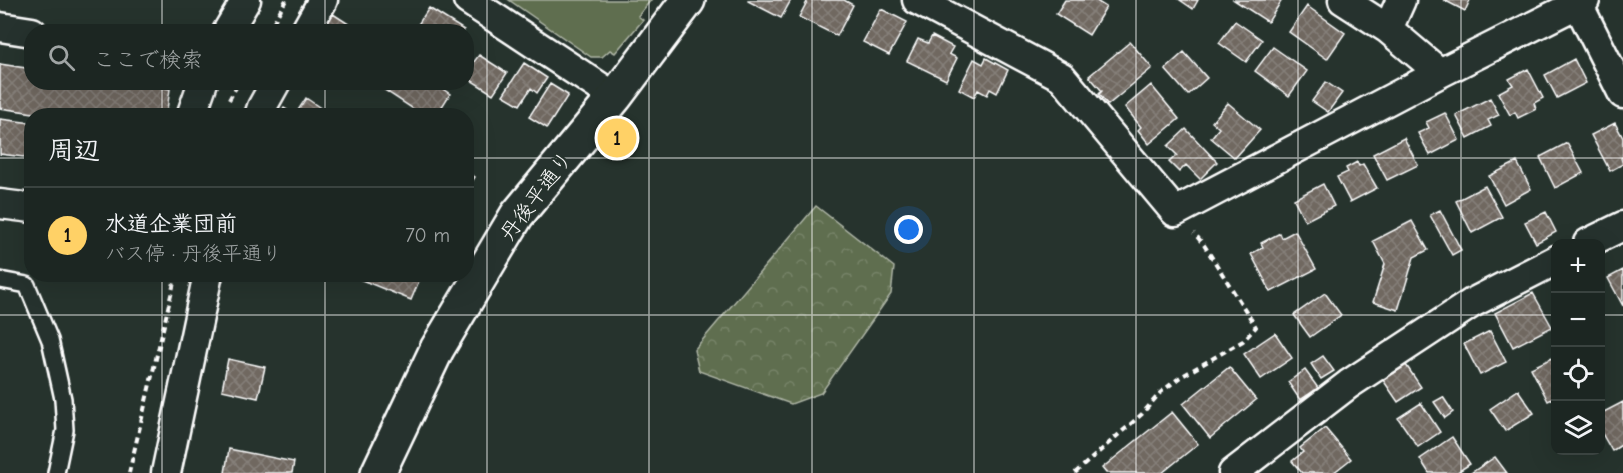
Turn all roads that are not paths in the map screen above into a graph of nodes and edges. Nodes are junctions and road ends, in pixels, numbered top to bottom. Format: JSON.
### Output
{"nodes":[{"id":1,"x":246,"y":0,"type":"edge"},
{"id":2,"x":322,"y":0,"type":"edge"},
{"id":3,"x":468,"y":0,"type":"edge"},
{"id":4,"x":688,"y":0,"type":"edge"},
{"id":5,"x":917,"y":0,"type":"edge"},
{"id":6,"x":1342,"y":0,"type":"edge"},
{"id":7,"x":1401,"y":0,"type":"edge"},
{"id":8,"x":1581,"y":2,"type":"edge"},
{"id":9,"x":232,"y":24,"type":"edge"},
{"id":10,"x":309,"y":24,"type":"edge"},
{"id":11,"x":0,"y":27,"type":"edge"},
{"id":12,"x":1388,"y":29,"type":"junction"},
{"id":13,"x":24,"y":31,"type":"edge"},
{"id":14,"x":1440,"y":73,"type":"junction"},
{"id":15,"x":200,"y":90,"type":"edge"},
{"id":16,"x":272,"y":90,"type":"edge"},
{"id":17,"x":1623,"y":94,"type":"edge"},
{"id":18,"x":615,"y":97,"type":"junction"},
{"id":19,"x":194,"y":108,"type":"edge"},
{"id":20,"x":262,"y":108,"type":"edge"},
{"id":21,"x":0,"y":204,"type":"edge"},
{"id":22,"x":24,"y":207,"type":"edge"},
{"id":23,"x":1623,"y":226,"type":"edge"},
{"id":24,"x":1596,"y":239,"type":"edge"},
{"id":25,"x":1551,"y":263,"type":"edge"},
{"id":26,"x":0,"y":280,"type":"edge"},
{"id":27,"x":206,"y":282,"type":"edge"},
{"id":28,"x":56,"y":473,"type":"edge"},
{"id":29,"x":166,"y":473,"type":"edge"},
{"id":30,"x":378,"y":473,"type":"edge"},
{"id":31,"x":1233,"y":473,"type":"edge"}],
"edges":[{"from":1,"to":9,"type":"street"},
{"from":2,"to":10,"type":"street"},
{"from":3,"to":18,"type":"street"},
{"from":4,"to":18,"type":"street","name":"丹後平通り"},
{"from":5,"to":14,"type":"street"},
{"from":6,"to":12,"type":"street"},
{"from":7,"to":12,"type":"street"},
{"from":8,"to":14,"type":"street"},
{"from":8,"to":17,"type":"street"},
{"from":11,"to":13,"type":"street"},
{"from":12,"to":14,"type":"street"},
{"from":15,"to":19,"type":"street"},
{"from":16,"to":20,"type":"street"},
{"from":18,"to":30,"type":"street","name":"丹後平通り"},
{"from":21,"to":22,"type":"street"},
{"from":23,"to":24,"type":"street"},
{"from":25,"to":31,"type":"street"},
{"from":26,"to":28,"type":"lane"},
{"from":27,"to":29,"type":"street"}]}
